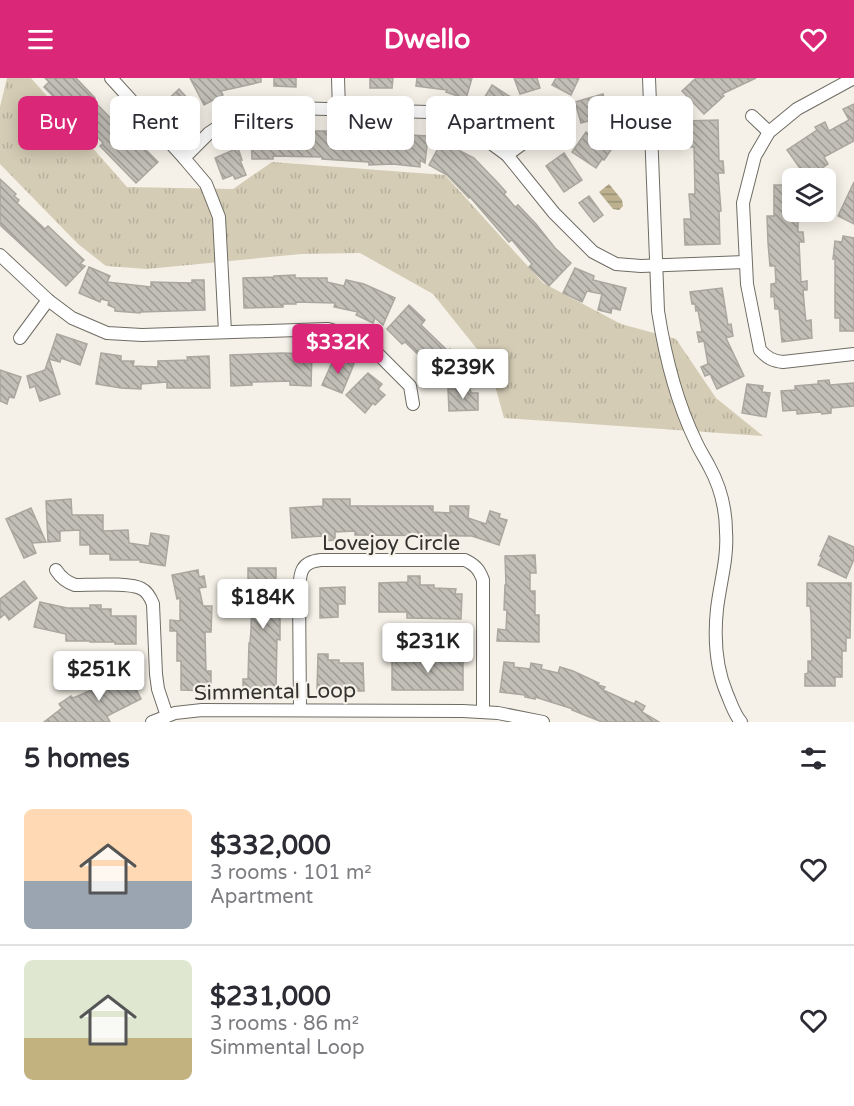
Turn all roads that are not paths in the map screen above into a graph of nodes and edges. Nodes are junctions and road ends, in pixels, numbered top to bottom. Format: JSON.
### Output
{"nodes":[{"id":1,"x":111,"y":78,"type":"edge"},
{"id":2,"x":338,"y":78,"type":"edge"},
{"id":3,"x":649,"y":78,"type":"edge"},
{"id":4,"x":854,"y":78,"type":"edge"},
{"id":5,"x":339,"y":96,"type":"edge"},
{"id":6,"x":327,"y":109,"type":"edge"},
{"id":7,"x":414,"y":112,"type":"edge"},
{"id":8,"x":752,"y":116,"type":"dead end"},
{"id":9,"x":769,"y":132,"type":"junction"},
{"id":10,"x":514,"y":150,"type":"edge"},
{"id":11,"x":507,"y":155,"type":"junction"},
{"id":12,"x":184,"y":158,"type":"junction"},
{"id":13,"x":0,"y":255,"type":"edge"},
{"id":14,"x":745,"y":262,"type":"junction"},
{"id":15,"x":656,"y":265,"type":"junction"},
{"id":16,"x":48,"y":300,"type":"junction"},
{"id":17,"x":225,"y":332,"type":"junction"},
{"id":18,"x":20,"y":338,"type":"dead end"},
{"id":19,"x":854,"y":354,"type":"edge"},
{"id":20,"x":413,"y":404,"type":"dead end"},
{"id":21,"x":56,"y":570,"type":"dead end"},
{"id":22,"x":300,"y":710,"type":"junction"},
{"id":23,"x":483,"y":712,"type":"junction"},
{"id":24,"x":167,"y":716,"type":"junction"},
{"id":25,"x":152,"y":722,"type":"edge"},
{"id":26,"x":543,"y":722,"type":"edge"},
{"id":27,"x":741,"y":722,"type":"edge"}],
"edges":[{"from":1,"to":12,"type":"street"},
{"from":2,"to":5,"type":"street"},
{"from":3,"to":15,"type":"street"},
{"from":4,"to":9,"type":"street"},
{"from":6,"to":12,"type":"street"},
{"from":7,"to":11,"type":"street"},
{"from":8,"to":9,"type":"street"},
{"from":9,"to":14,"type":"street"},
{"from":10,"to":11,"type":"street"},
{"from":11,"to":15,"type":"street"},
{"from":12,"to":17,"type":"street"},
{"from":13,"to":16,"type":"street"},
{"from":14,"to":15,"type":"street"},
{"from":14,"to":19,"type":"street"},
{"from":15,"to":27,"type":"street"},
{"from":16,"to":17,"type":"street"},
{"from":16,"to":18,"type":"street"},
{"from":17,"to":20,"type":"street"},
{"from":21,"to":24,"type":"street"},
{"from":22,"to":23,"type":"street","name":"Simmental Loop"},
{"from":22,"to":23,"type":"street","name":"Lovejoy Circle"},
{"from":22,"to":24,"type":"street","name":"Simmental Loop"},
{"from":23,"to":26,"type":"street","name":"Simmental Loop"},
{"from":24,"to":25,"type":"street","name":"Simmental Loop"}]}
